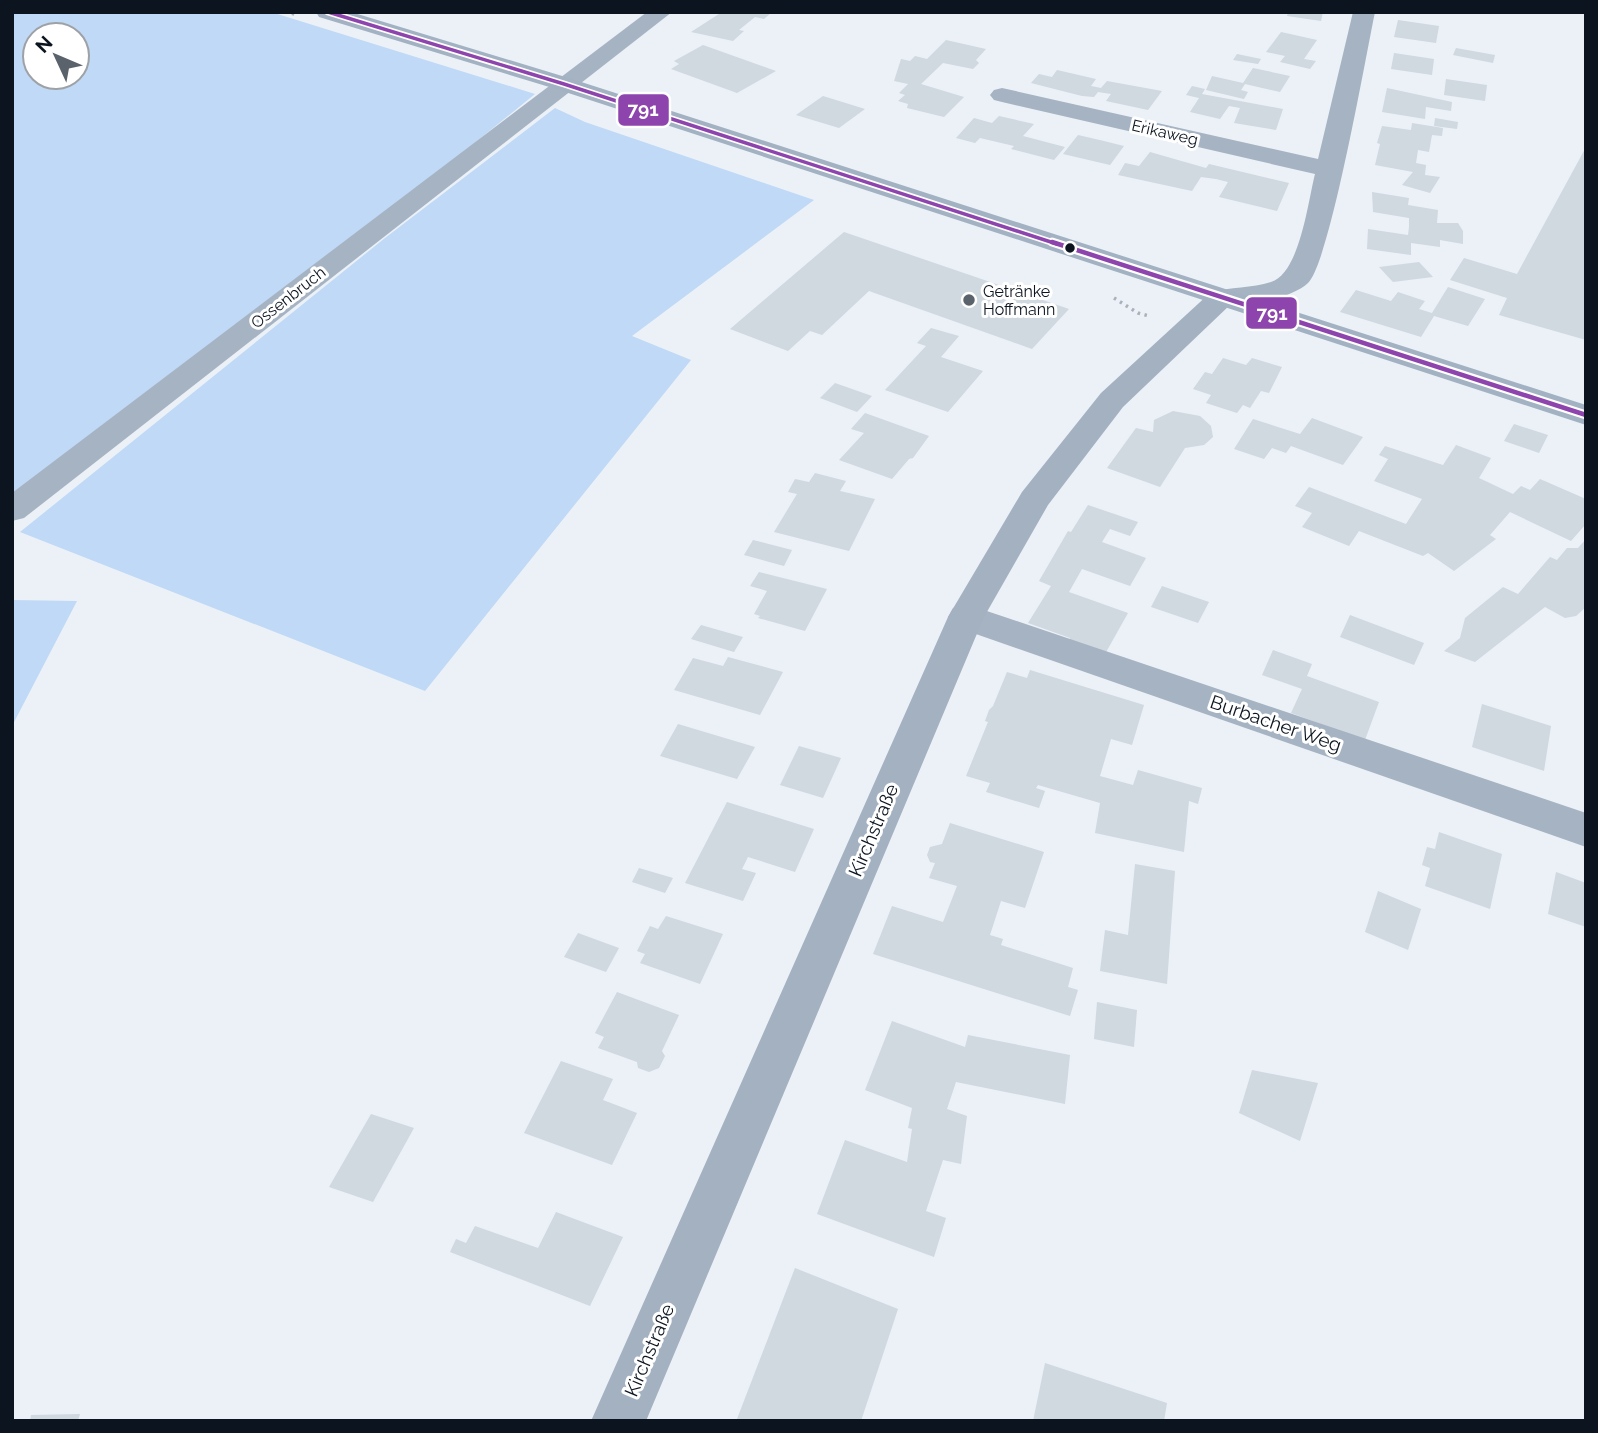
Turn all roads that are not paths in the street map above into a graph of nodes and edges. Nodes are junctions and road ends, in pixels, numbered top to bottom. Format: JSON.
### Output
{"nodes":[{"id":1,"x":327,"y":12,"type":"edge"},
{"id":2,"x":661,"y":12,"type":"edge"},
{"id":3,"x":1364,"y":12,"type":"edge"},
{"id":4,"x":564,"y":84,"type":"junction"},
{"id":5,"x":1002,"y":95,"type":"dead end"},
{"id":6,"x":1328,"y":169,"type":"junction"},
{"id":7,"x":1221,"y":298,"type":"junction"},
{"id":8,"x":1586,"y":415,"type":"edge"},
{"id":9,"x":12,"y":510,"type":"edge"},
{"id":10,"x":965,"y":617,"type":"junction"},
{"id":11,"x":1586,"y":830,"type":"edge"},
{"id":12,"x":618,"y":1421,"type":"edge"}],
"edges":[{"from":1,"to":4,"type":"main road"},
{"from":2,"to":4,"type":"street","name":"Ossenbruch"},
{"from":3,"to":6,"type":"street"},
{"from":4,"to":7,"type":"main road"},
{"from":4,"to":9,"type":"street","name":"Ossenbruch"},
{"from":5,"to":6,"type":"street","name":"Erikaweg"},
{"from":6,"to":7,"type":"street"},
{"from":7,"to":8,"type":"main road"},
{"from":7,"to":10,"type":"street","name":"Kirchstraße"},
{"from":10,"to":11,"type":"street","name":"Burbacher Weg"},
{"from":10,"to":12,"type":"street","name":"Kirchstraße"}]}
